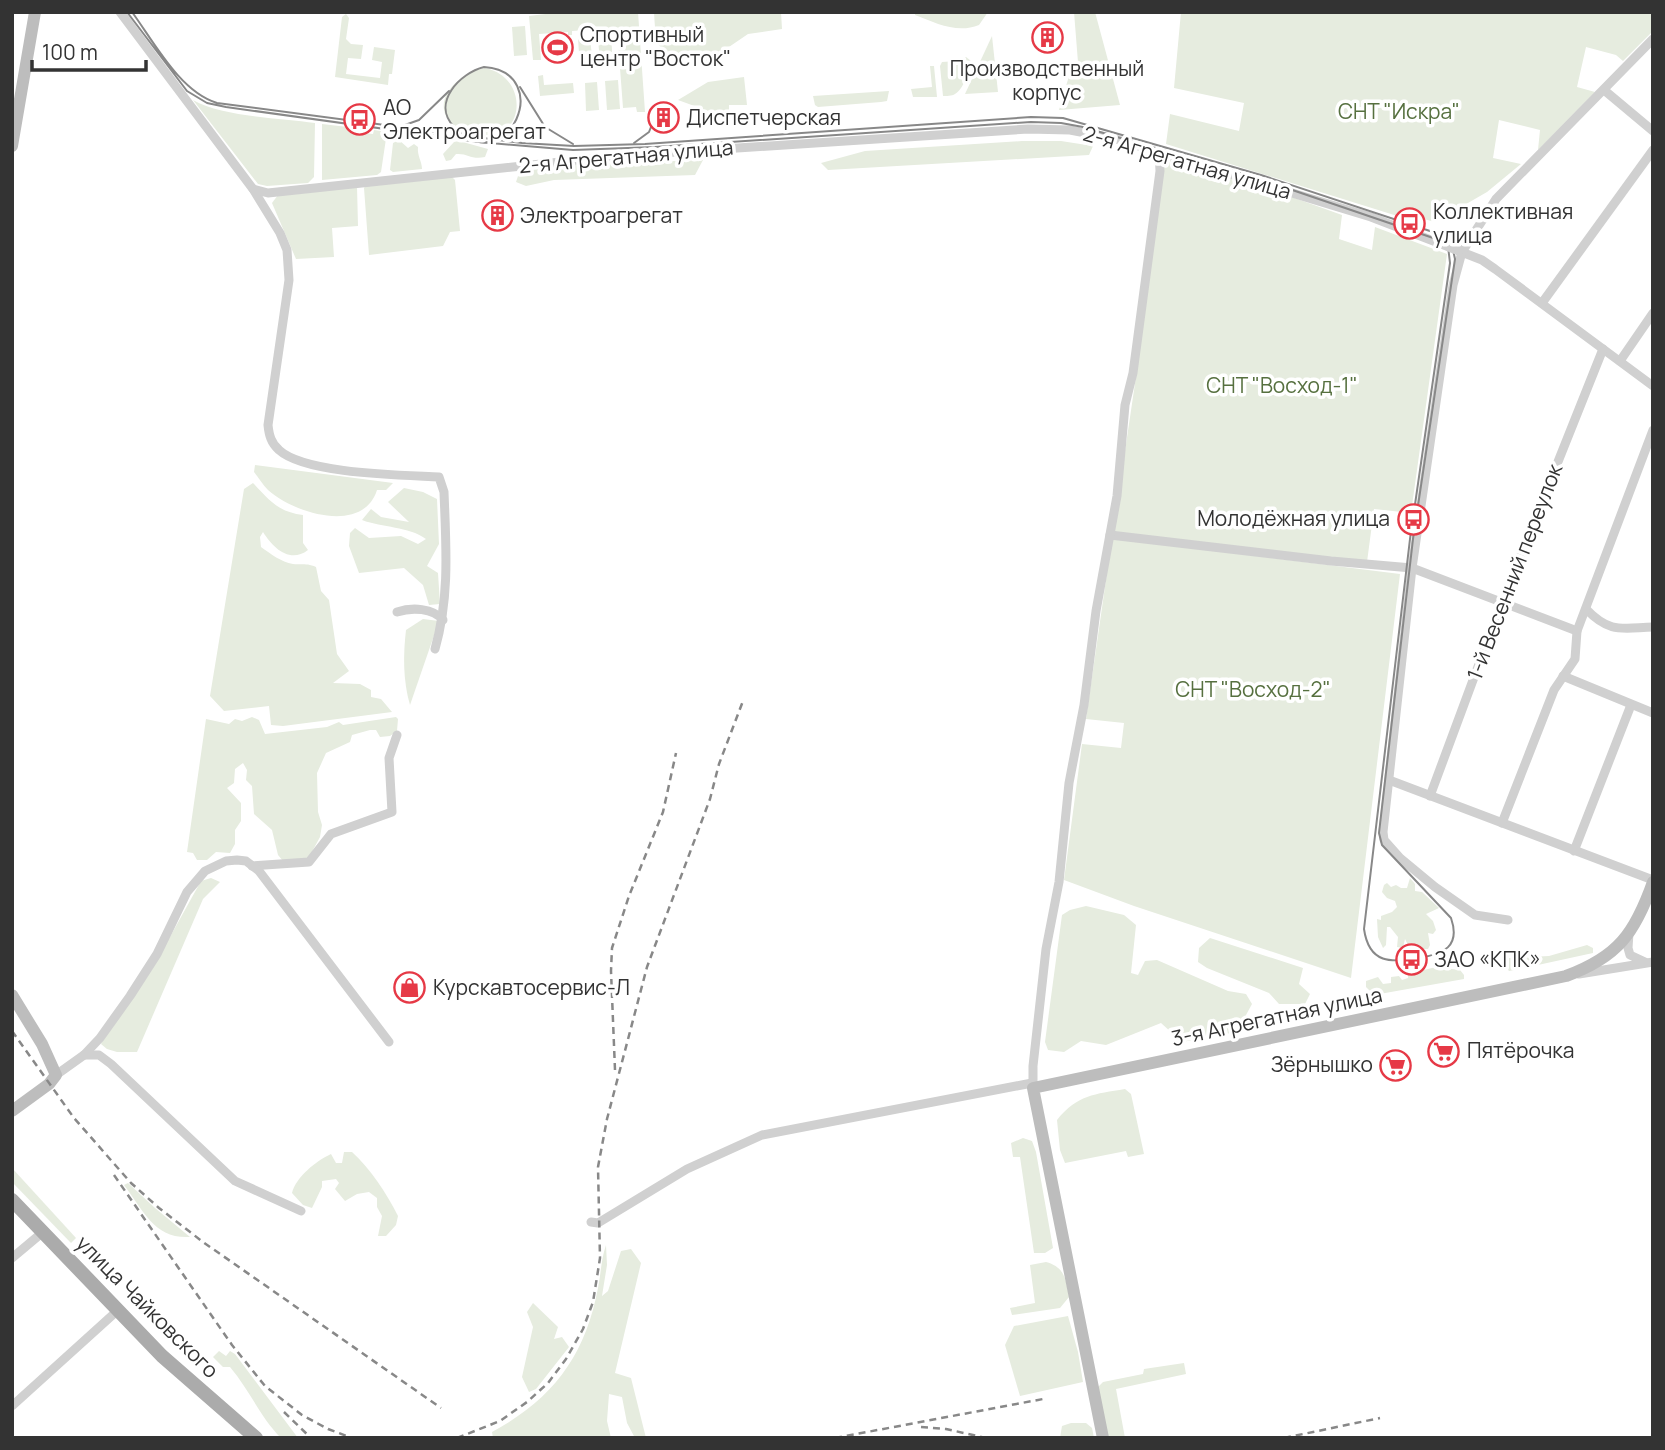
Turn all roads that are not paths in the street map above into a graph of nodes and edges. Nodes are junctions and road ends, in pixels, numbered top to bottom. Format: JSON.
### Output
{"nodes":[{"id":1,"x":35,"y":12,"type":"edge"},
{"id":2,"x":120,"y":12,"type":"edge"},
{"id":3,"x":1653,"y":39,"type":"edge"},
{"id":4,"x":1604,"y":89,"type":"junction"},
{"id":5,"x":1653,"y":131,"type":"edge"},
{"id":6,"x":12,"y":146,"type":"edge"},
{"id":7,"x":1653,"y":150,"type":"edge"},
{"id":8,"x":1159,"y":152,"type":"junction"},
{"id":9,"x":253,"y":189,"type":"junction"},
{"id":10,"x":1461,"y":252,"type":"junction"},
{"id":11,"x":1542,"y":303,"type":"junction"},
{"id":12,"x":1653,"y":313,"type":"edge"},
{"id":13,"x":1604,"y":349,"type":"junction"},
{"id":14,"x":1620,"y":361,"type":"junction"},
{"id":15,"x":1653,"y":386,"type":"edge"},
{"id":16,"x":1653,"y":430,"type":"edge"},
{"id":17,"x":1110,"y":535,"type":"junction"},
{"id":18,"x":1412,"y":568,"type":"junction"},
{"id":19,"x":1502,"y":602,"type":"junction"},
{"id":20,"x":1586,"y":609,"type":"junction"},
{"id":21,"x":397,"y":612,"type":"dead end"},
{"id":22,"x":443,"y":620,"type":"junction"},
{"id":23,"x":1653,"y":627,"type":"edge"},
{"id":24,"x":1577,"y":631,"type":"junction"},
{"id":25,"x":435,"y":649,"type":"dead end"},
{"id":26,"x":1563,"y":676,"type":"junction"},
{"id":27,"x":1631,"y":705,"type":"junction"},
{"id":28,"x":1653,"y":713,"type":"edge"},
{"id":29,"x":397,"y":735,"type":"dead end"},
{"id":30,"x":1389,"y":780,"type":"junction"},
{"id":31,"x":1430,"y":796,"type":"junction"},
{"id":32,"x":1502,"y":823,"type":"junction"},
{"id":33,"x":1574,"y":851,"type":"junction"},
{"id":34,"x":252,"y":866,"type":"junction"},
{"id":35,"x":1653,"y":881,"type":"edge"},
{"id":36,"x":1508,"y":920,"type":"dead end"},
{"id":37,"x":1629,"y":933,"type":"junction"},
{"id":38,"x":1651,"y":962,"type":"edge"},
{"id":39,"x":1566,"y":976,"type":"junction"},
{"id":40,"x":12,"y":995,"type":"edge"},
{"id":41,"x":389,"y":1042,"type":"dead end"},
{"id":42,"x":84,"y":1055,"type":"junction"},
{"id":43,"x":56,"y":1075,"type":"junction"},
{"id":44,"x":1033,"y":1085,"type":"junction"},
{"id":45,"x":12,"y":1111,"type":"edge"},
{"id":46,"x":12,"y":1200,"type":"edge"},
{"id":47,"x":301,"y":1211,"type":"dead end"},
{"id":48,"x":591,"y":1223,"type":"dead end"},
{"id":49,"x":43,"y":1231,"type":"junction"},
{"id":50,"x":12,"y":1258,"type":"edge"},
{"id":51,"x":117,"y":1311,"type":"junction"},
{"id":52,"x":12,"y":1406,"type":"edge"},
{"id":53,"x":256,"y":1438,"type":"edge"},
{"id":54,"x":1103,"y":1438,"type":"edge"}],
"edges":[{"from":1,"to":6,"type":"street"},
{"from":2,"to":9,"type":"street"},
{"from":3,"to":4,"type":"street"},
{"from":4,"to":5,"type":"street"},
{"from":4,"to":10,"type":"street"},
{"from":7,"to":11,"type":"street"},
{"from":8,"to":9,"type":"street","name":"2-я Агрегатная улица"},
{"from":8,"to":10,"type":"street","name":"2-я Агрегатная улица","bridge":true},
{"from":8,"to":17,"type":"street"},
{"from":9,"to":22,"type":"street"},
{"from":10,"to":11,"type":"street","name":"2-я Агрегатная улица"},
{"from":10,"to":18,"type":"street"},
{"from":11,"to":13,"type":"street","name":"2-я Агрегатная улица"},
{"from":12,"to":14,"type":"street"},
{"from":13,"to":14,"type":"street","name":"2-я Агрегатная улица"},
{"from":13,"to":19,"type":"street","name":"1-й Весенний переулок"},
{"from":14,"to":15,"type":"street","name":"2-я Агрегатная улица"},
{"from":16,"to":20,"type":"street"},
{"from":17,"to":18,"type":"street"},
{"from":17,"to":44,"type":"street"},
{"from":18,"to":19,"type":"street"},
{"from":18,"to":30,"type":"street"},
{"from":19,"to":24,"type":"street"},
{"from":19,"to":31,"type":"street","name":"1-й Весенний переулок"},
{"from":20,"to":23,"type":"street"},
{"from":20,"to":24,"type":"street"},
{"from":21,"to":22,"type":"street"},
{"from":22,"to":25,"type":"street"},
{"from":24,"to":26,"type":"street"},
{"from":26,"to":27,"type":"street"},
{"from":26,"to":32,"type":"street"},
{"from":27,"to":28,"type":"street"},
{"from":27,"to":33,"type":"street"},
{"from":29,"to":34,"type":"street"},
{"from":30,"to":31,"type":"street"},
{"from":30,"to":36,"type":"street"},
{"from":31,"to":32,"type":"street"},
{"from":32,"to":33,"type":"street"},
{"from":33,"to":35,"type":"street"},
{"from":34,"to":41,"type":"street"},
{"from":34,"to":42,"type":"street"},
{"from":35,"to":37,"type":"street"},
{"from":37,"to":38,"type":"street"},
{"from":37,"to":39,"type":"street"},
{"from":38,"to":39,"type":"street","name":"3-я Агрегатная улица"},
{"from":39,"to":44,"type":"street","name":"3-я Агрегатная улица"},
{"from":40,"to":43,"type":"street"},
{"from":42,"to":43,"type":"street"},
{"from":42,"to":47,"type":"street"},
{"from":43,"to":45,"type":"street"},
{"from":44,"to":48,"type":"street"},
{"from":44,"to":54,"type":"street"},
{"from":46,"to":49,"type":"main road","name":"улица Чайковского"},
{"from":49,"to":50,"type":"street"},
{"from":49,"to":51,"type":"main road","name":"улица Чайковского"},
{"from":51,"to":52,"type":"street"},
{"from":51,"to":53,"type":"main road","name":"улица Чайковского"}]}
